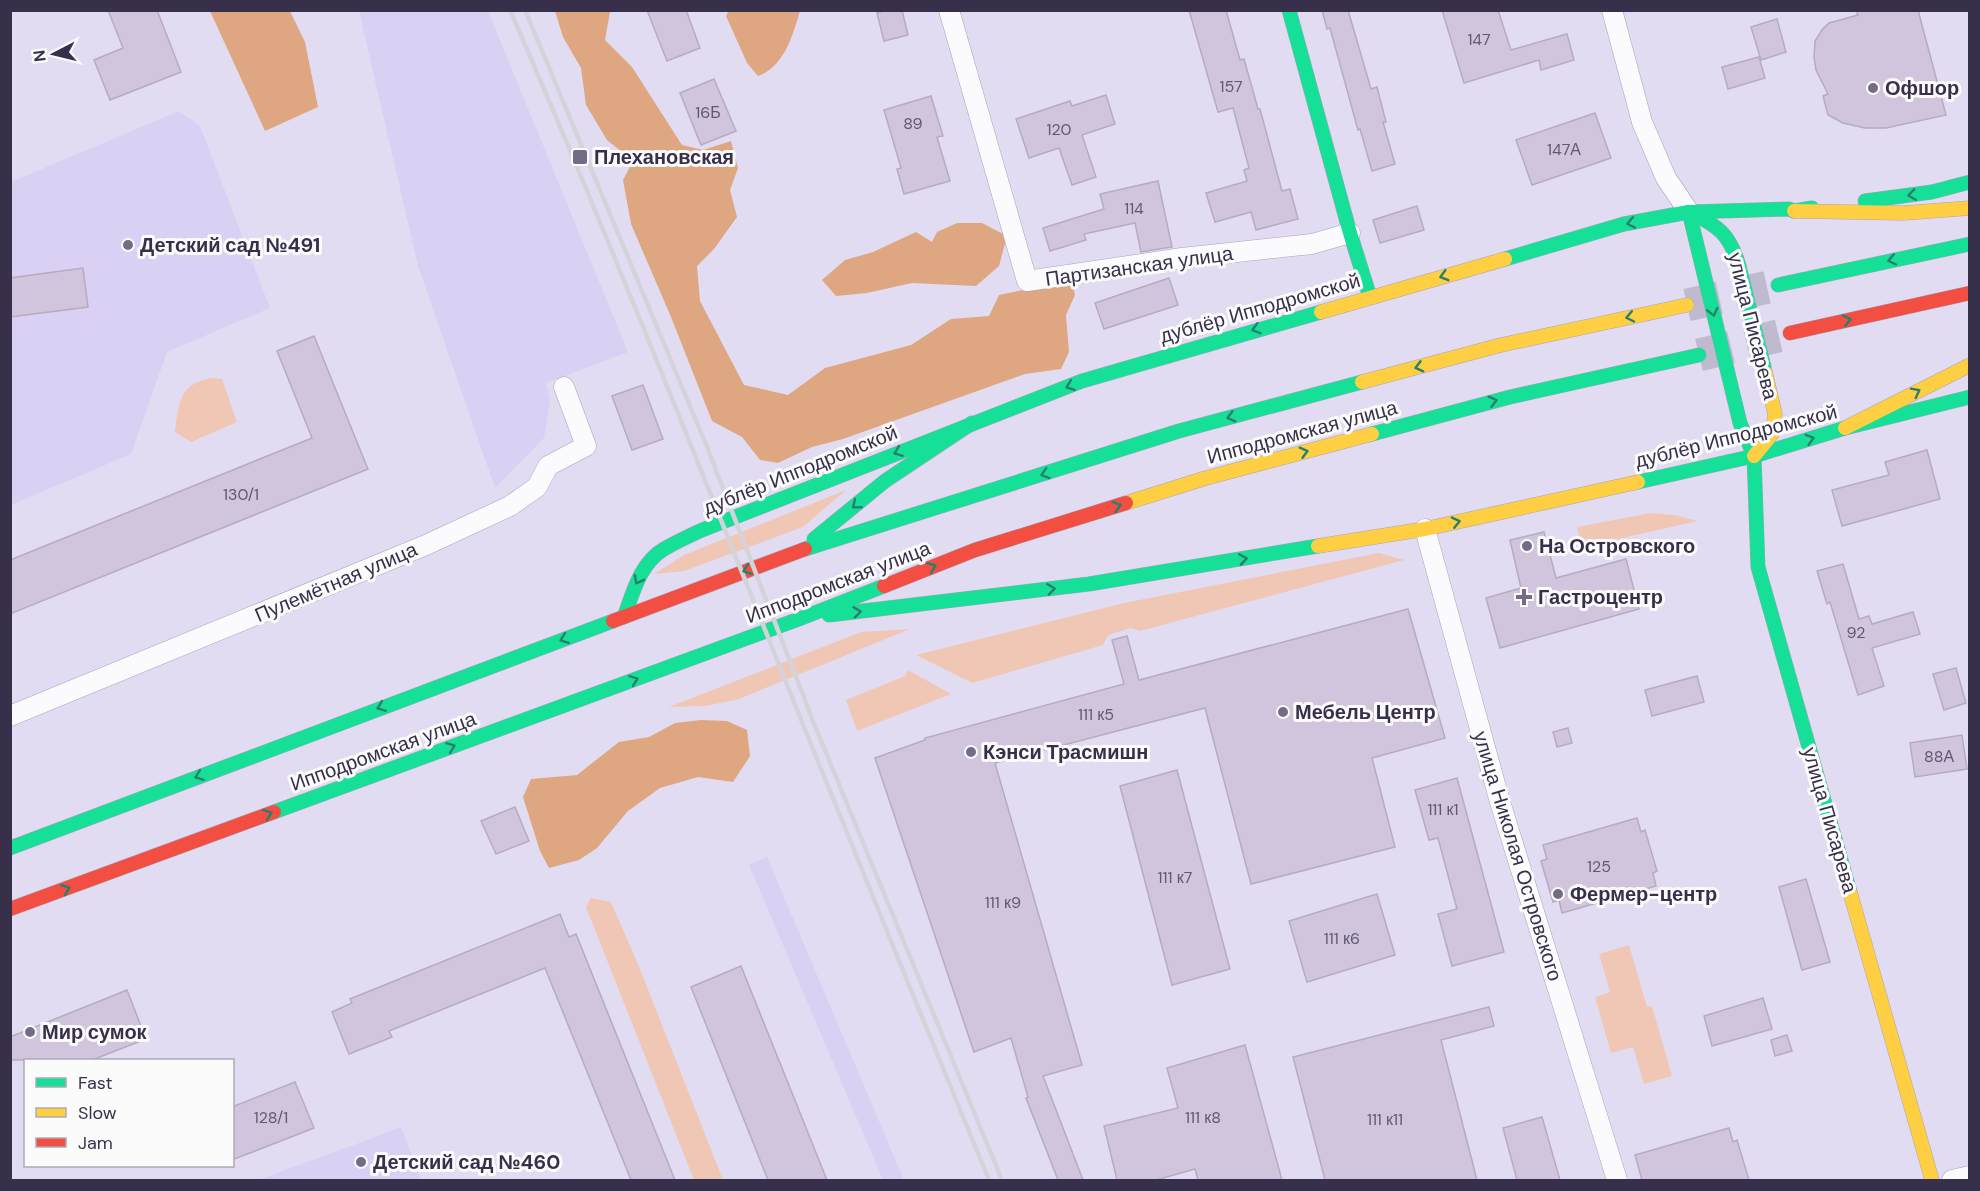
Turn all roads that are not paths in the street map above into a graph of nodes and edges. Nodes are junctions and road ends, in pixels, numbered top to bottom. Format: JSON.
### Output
{"nodes":[{"id":1,"x":949,"y":10,"type":"edge"},
{"id":2,"x":1289,"y":10,"type":"edge"},
{"id":3,"x":1612,"y":10,"type":"edge"},
{"id":4,"x":1970,"y":182,"type":"edge"},
{"id":5,"x":1970,"y":208,"type":"edge"},
{"id":6,"x":1794,"y":211,"type":"junction"},
{"id":7,"x":1689,"y":212,"type":"junction"},
{"id":8,"x":1350,"y":233,"type":"junction"},
{"id":9,"x":1970,"y":244,"type":"edge"},
{"id":10,"x":1778,"y":285,"type":"tunnel mouth"},
{"id":11,"x":1970,"y":293,"type":"edge"},
{"id":12,"x":1370,"y":297,"type":"junction"},
{"id":13,"x":1687,"y":305,"type":"tunnel mouth"},
{"id":14,"x":1790,"y":333,"type":"tunnel mouth"},
{"id":15,"x":1699,"y":355,"type":"tunnel mouth"},
{"id":16,"x":1970,"y":364,"type":"edge"},
{"id":17,"x":564,"y":387,"type":"dead end"},
{"id":18,"x":1970,"y":397,"type":"edge"},
{"id":19,"x":972,"y":423,"type":"junction"},
{"id":20,"x":1845,"y":428,"type":"junction"},
{"id":21,"x":1754,"y":456,"type":"junction"},
{"id":22,"x":1425,"y":529,"type":"junction"},
{"id":23,"x":801,"y":550,"type":"junction"},
{"id":24,"x":624,"y":617,"type":"junction"},
{"id":25,"x":799,"y":619,"type":"junction"},
{"id":26,"x":10,"y":716,"type":"edge"},
{"id":27,"x":10,"y":848,"type":"edge"},
{"id":28,"x":10,"y":909,"type":"edge"},
{"id":29,"x":1970,"y":1176,"type":"edge"},
{"id":30,"x":1617,"y":1180,"type":"edge"},
{"id":31,"x":1932,"y":1180,"type":"edge"},
{"id":32,"x":1952,"y":1180,"type":"edge"}],
"edges":[{"from":1,"to":8,"type":"street","name":"Партизанская улица"},
{"from":2,"to":8,"type":"main road"},
{"from":3,"to":7,"type":"street","name":"улица Писарева"},
{"from":4,"to":6,"type":"main road","name":"дублёр Ипподромской","one_way":true},
{"from":5,"to":6,"type":"main road"},
{"from":6,"to":7,"type":"main road","name":"дублёр Ипподромской"},
{"from":7,"to":12,"type":"main road","name":"дублёр Ипподромской","one_way":true},
{"from":7,"to":21,"type":"main road","name":"улица Писарева","one_way":true},
{"from":7,"to":21,"type":"main road","name":"улица Писарева","bridge":true},
{"from":8,"to":12,"type":"main road"},
{"from":9,"to":10,"type":"main road","one_way":true},
{"from":14,"to":11,"type":"main road","one_way":true},
{"from":12,"to":19,"type":"main road","name":"дублёр Ипподромской","one_way":true},
{"from":13,"to":23,"type":"main road","name":"Ипподромская улица","one_way":true},
{"from":25,"to":15,"type":"main road","name":"Ипподромская улица","one_way":true},
{"from":20,"to":16,"type":"main road","one_way":true},
{"from":17,"to":26,"type":"street","name":"Пулемётная улица"},
{"from":18,"to":20,"type":"main road","name":"дублёр Ипподромской"},
{"from":19,"to":23,"type":"main road","one_way":true},
{"from":19,"to":24,"type":"main road","name":"дублёр Ипподромской","one_way":true},
{"from":21,"to":20,"type":"main road","name":"дублёр Ипподромской","one_way":true},
{"from":22,"to":21,"type":"main road","name":"дублёр Ипподромской","one_way":true},
{"from":21,"to":31,"type":"main road","name":"улица Писарева"},
{"from":25,"to":22,"type":"main road","name":"дублёр Ипподромской","one_way":true},
{"from":22,"to":30,"type":"street","name":"улица Николая Островского"},
{"from":23,"to":24,"type":"main road","name":"Ипподромская улица","one_way":true},
{"from":24,"to":27,"type":"main road","name":"Ипподромская улица","one_way":true},
{"from":28,"to":25,"type":"main road","name":"Ипподромская улица","one_way":true},
{"from":29,"to":32,"type":"street"}]}
